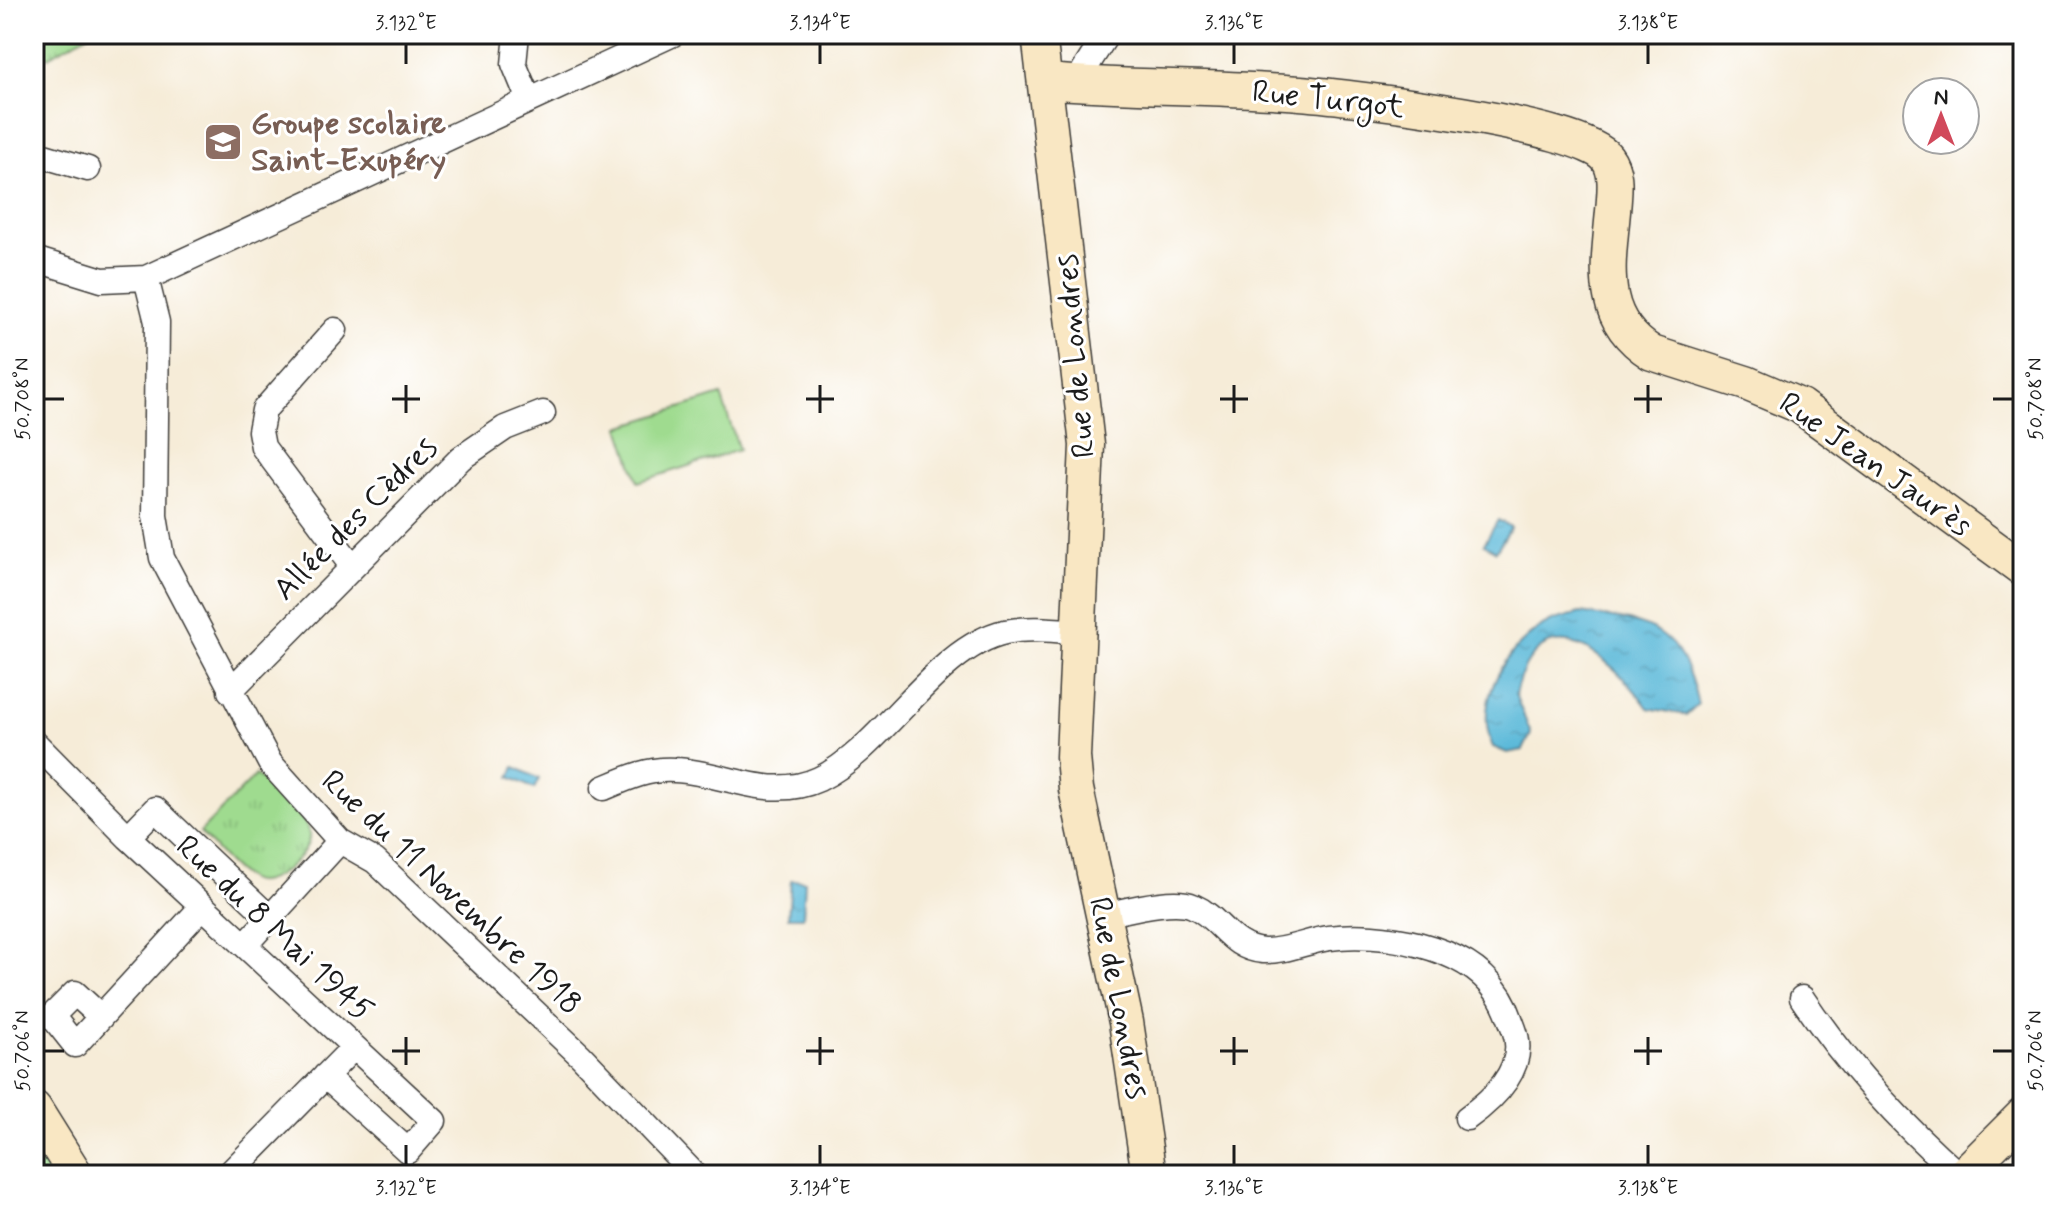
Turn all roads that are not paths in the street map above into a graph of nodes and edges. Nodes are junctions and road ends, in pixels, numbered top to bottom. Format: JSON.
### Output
{"nodes":[{"id":1,"x":517,"y":34,"type":"edge"},
{"id":2,"x":673,"y":34,"type":"edge"},
{"id":3,"x":1039,"y":34,"type":"edge"},
{"id":4,"x":1107,"y":34,"type":"edge"},
{"id":5,"x":1045,"y":81,"type":"junction"},
{"id":6,"x":1082,"y":84,"type":"junction"},
{"id":7,"x":529,"y":100,"type":"junction"},
{"id":8,"x":34,"y":153,"type":"edge"},
{"id":9,"x":1605,"y":156,"type":"joint"},
{"id":10,"x":88,"y":169,"type":"dead end"},
{"id":11,"x":34,"y":259,"type":"edge"},
{"id":12,"x":146,"y":278,"type":"junction"},
{"id":13,"x":335,"y":330,"type":"dead end"},
{"id":14,"x":543,"y":413,"type":"dead end"},
{"id":15,"x":352,"y":566,"type":"junction"},
{"id":16,"x":2023,"y":569,"type":"edge"},
{"id":17,"x":1078,"y":632,"type":"junction"},
{"id":18,"x":230,"y":691,"type":"junction"},
{"id":19,"x":34,"y":742,"type":"edge"},
{"id":20,"x":604,"y":788,"type":"dead end"},
{"id":21,"x":128,"y":837,"type":"junction"},
{"id":22,"x":340,"y":841,"type":"junction"},
{"id":23,"x":202,"y":907,"type":"junction"},
{"id":24,"x":1103,"y":915,"type":"junction"},
{"id":25,"x":270,"y":918,"type":"junction"},
{"id":26,"x":245,"y":945,"type":"junction"},
{"id":27,"x":1802,"y":998,"type":"dead end"},
{"id":28,"x":101,"y":1017,"type":"dead end"},
{"id":29,"x":354,"y":1047,"type":"junction"},
{"id":30,"x":325,"y":1076,"type":"junction"},
{"id":31,"x":34,"y":1108,"type":"edge"},
{"id":32,"x":2023,"y":1115,"type":"edge"},
{"id":33,"x":1467,"y":1118,"type":"dead end"},
{"id":34,"x":232,"y":1174,"type":"edge"},
{"id":35,"x":76,"y":1175,"type":"edge"},
{"id":36,"x":695,"y":1175,"type":"edge"},
{"id":37,"x":1149,"y":1175,"type":"edge"},
{"id":38,"x":1961,"y":1175,"type":"edge"}],
"edges":[{"from":1,"to":7,"type":"street"},
{"from":2,"to":7,"type":"street"},
{"from":3,"to":5,"type":"street","name":"Rue de Londres"},
{"from":4,"to":6,"type":"street"},
{"from":5,"to":6,"type":"street","name":"Rue Turgot"},
{"from":5,"to":17,"type":"street","name":"Rue de Londres"},
{"from":6,"to":9,"type":"street","name":"Rue Turgot"},
{"from":7,"to":12,"type":"street"},
{"from":8,"to":10,"type":"street"},
{"from":9,"to":16,"type":"street","name":"Rue Jean Jaurès"},
{"from":11,"to":12,"type":"street"},
{"from":12,"to":18,"type":"street","name":"Rue du 11 Novembre 1918"},
{"from":13,"to":15,"type":"street"},
{"from":14,"to":15,"type":"street","name":"Allée des Cèdres"},
{"from":15,"to":18,"type":"street","name":"Allée des Cèdres"},
{"from":17,"to":20,"type":"street"},
{"from":17,"to":24,"type":"street","name":"Rue de Londres"},
{"from":18,"to":22,"type":"street","name":"Rue du 11 Novembre 1918"},
{"from":19,"to":21,"type":"street","name":"Rue du 8 Mai 1945"},
{"from":21,"to":23,"type":"street","name":"Rue du 8 Mai 1945"},
{"from":21,"to":25,"type":"street"},
{"from":22,"to":25,"type":"street"},
{"from":22,"to":36,"type":"street","name":"Rue du 11 Novembre 1918"},
{"from":23,"to":26,"type":"street","name":"Rue du 8 Mai 1945"},
{"from":23,"to":28,"type":"street"},
{"from":24,"to":33,"type":"street"},
{"from":24,"to":37,"type":"street","name":"Rue de Londres"},
{"from":25,"to":26,"type":"street"},
{"from":26,"to":29,"type":"street","name":"Rue du 8 Mai 1945"},
{"from":27,"to":38,"type":"street"},
{"from":29,"to":30,"type":"street"},
{"from":29,"to":30,"type":"street","name":"Rue du 8 Mai 1945"},
{"from":30,"to":34,"type":"street"},
{"from":31,"to":35,"type":"street"},
{"from":32,"to":38,"type":"street"}]}
